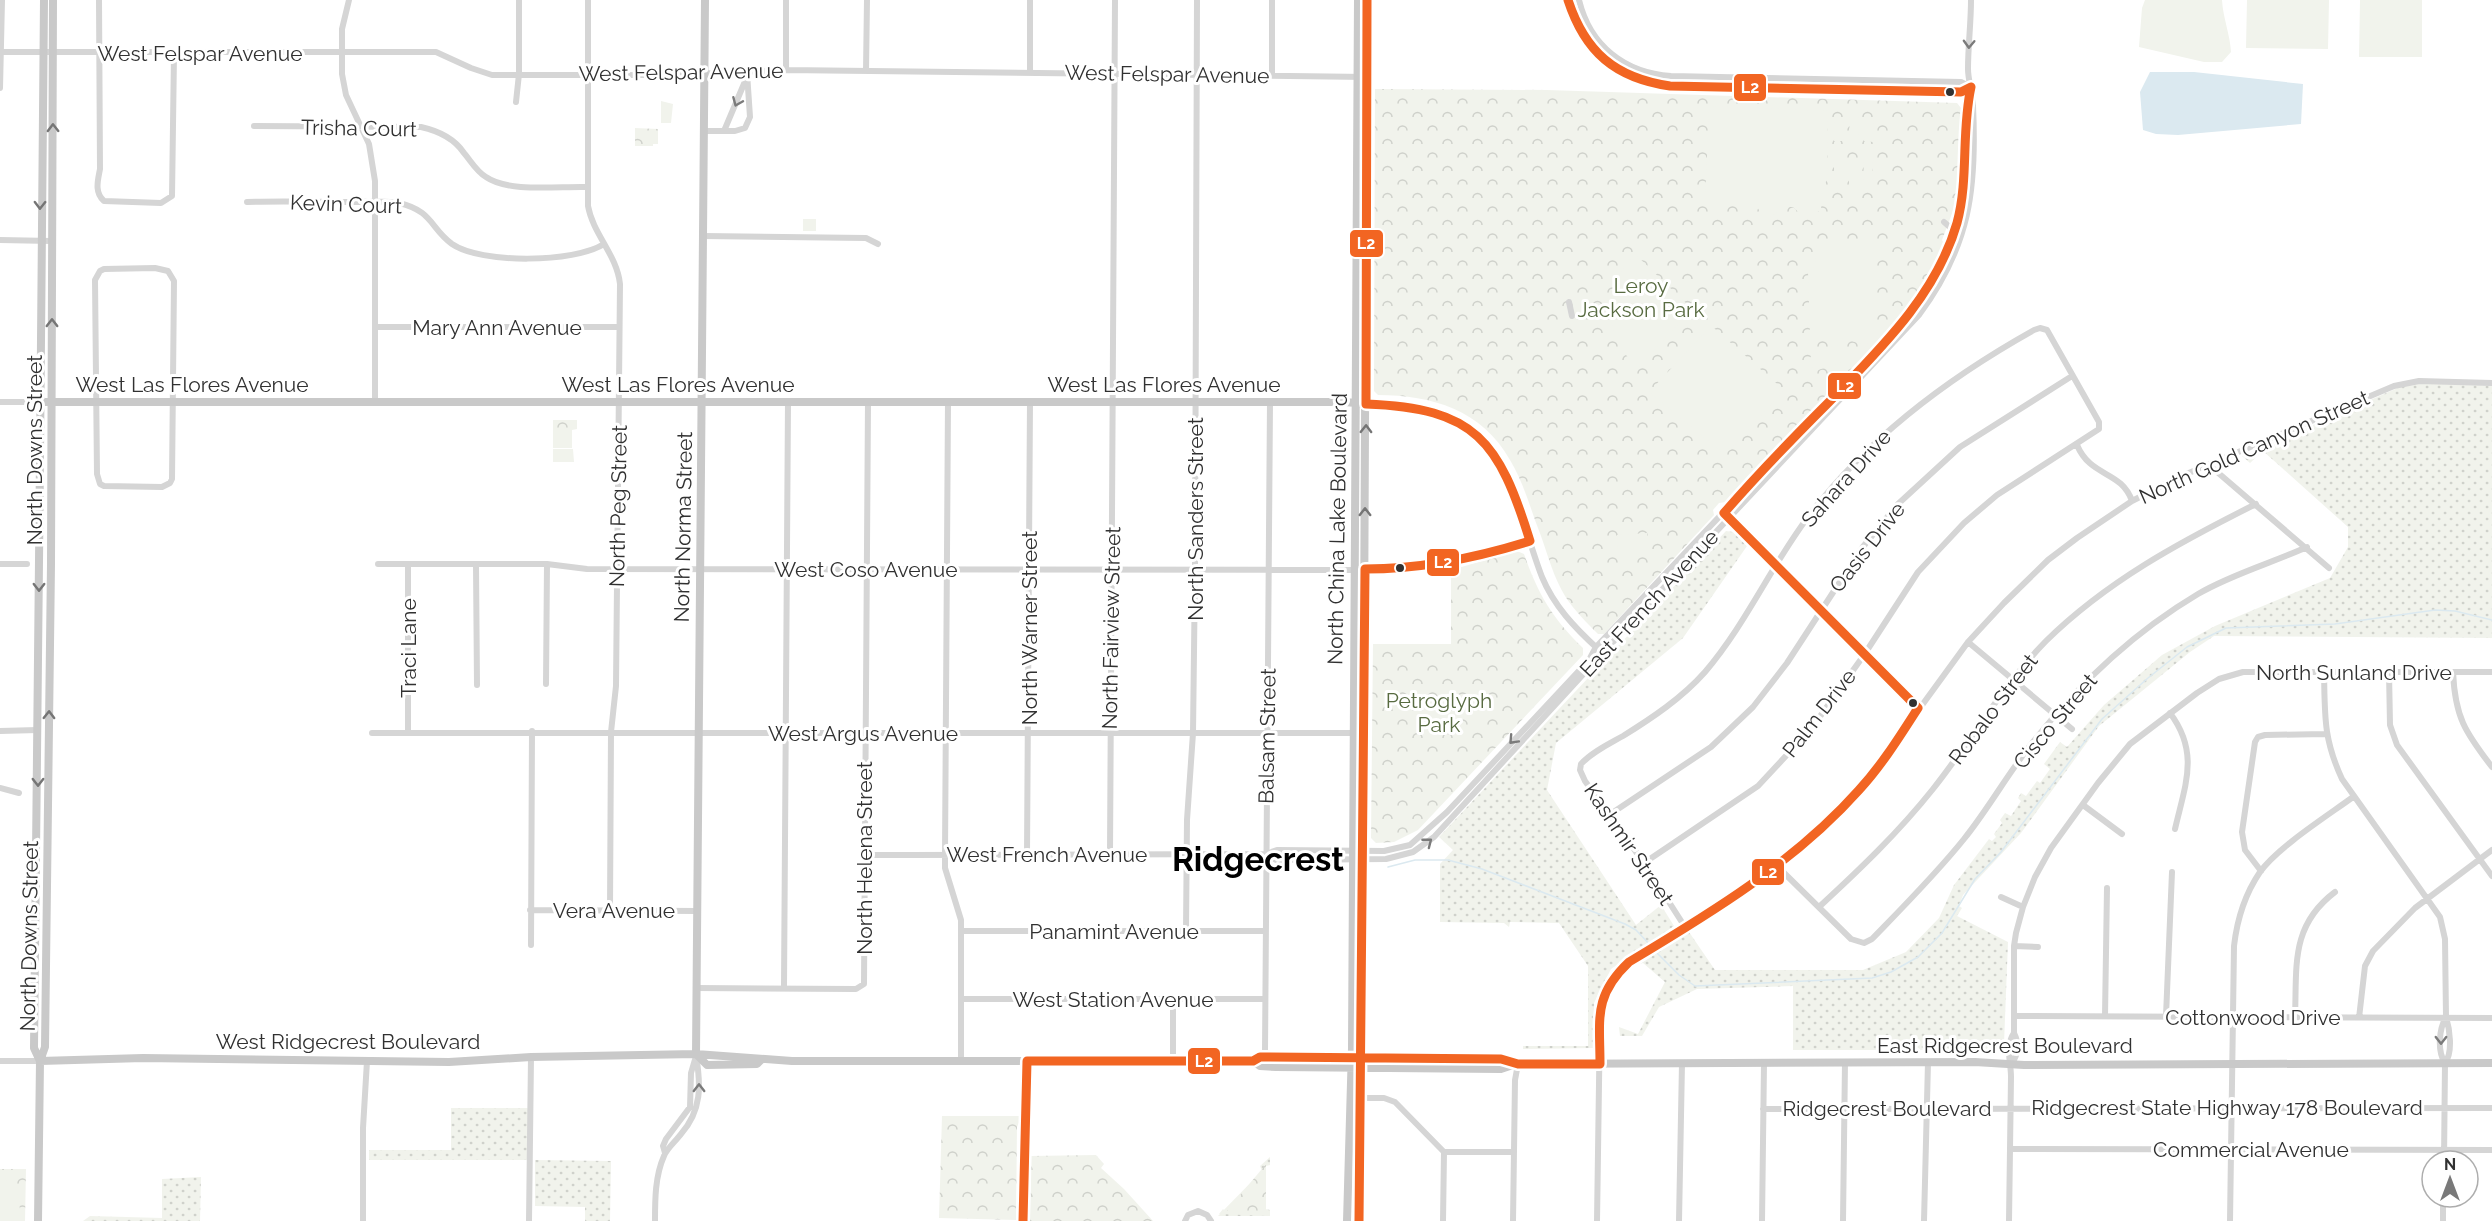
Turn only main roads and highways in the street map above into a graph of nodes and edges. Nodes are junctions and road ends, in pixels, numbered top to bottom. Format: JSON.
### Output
{"nodes":[{"id":1,"x":44,"y":0,"type":"edge"},
{"id":2,"x":53,"y":0,"type":"edge"},
{"id":3,"x":705,"y":0,"type":"edge"},
{"id":4,"x":1358,"y":0,"type":"edge"},
{"id":5,"x":1367,"y":0,"type":"edge"},
{"id":6,"x":1357,"y":228,"type":"junction"},
{"id":7,"x":1366,"y":275,"type":"junction"},
{"id":8,"x":703,"y":401,"type":"junction"},
{"id":9,"x":39,"y":402,"type":"junction"},
{"id":10,"x":1356,"y":402,"type":"junction"},
{"id":11,"x":52,"y":403,"type":"junction"},
{"id":12,"x":1366,"y":404,"type":"junction"},
{"id":13,"x":1353,"y":733,"type":"junction"},
{"id":14,"x":1363,"y":786,"type":"junction"},
{"id":15,"x":1353,"y":906,"type":"junction"},
{"id":16,"x":1363,"y":949,"type":"junction"},
{"id":17,"x":696,"y":1054,"type":"junction"},
{"id":18,"x":1352,"y":1057,"type":"junction"},
{"id":19,"x":1362,"y":1058,"type":"junction"},
{"id":20,"x":40,"y":1061,"type":"junction"},
{"id":21,"x":1253,"y":1061,"type":"junction"},
{"id":22,"x":1518,"y":1064,"type":"junction"},
{"id":23,"x":2492,"y":1064,"type":"edge"},
{"id":24,"x":1352,"y":1068,"type":"junction"},
{"id":25,"x":1362,"y":1068,"type":"junction"},
{"id":26,"x":38,"y":1221,"type":"edge"},
{"id":27,"x":1347,"y":1221,"type":"edge"},
{"id":28,"x":1359,"y":1221,"type":"edge"}],
"edges":[{"from":1,"to":9,"type":"main road","name":"North Downs Street","one_way":true},
{"from":11,"to":2,"type":"main road","name":"North Downs Street","one_way":true},
{"from":3,"to":8,"type":"main road","name":"North Norma Street"},
{"from":4,"to":6,"type":"main road","name":"North China Lake Boulevard"},
{"from":5,"to":7,"type":"main road","name":"North China Lake Boulevard"},
{"from":6,"to":7,"type":"main road"},
{"from":6,"to":10,"type":"main road","name":"North China Lake Boulevard"},
{"from":7,"to":12,"type":"main road","name":"North China Lake Boulevard"},
{"from":8,"to":10,"type":"main road","name":"West Las Flores Avenue"},
{"from":8,"to":11,"type":"main road","name":"West Las Flores Avenue"},
{"from":8,"to":17,"type":"main road","name":"North Norma Street"},
{"from":9,"to":11,"type":"main road","name":"West Las Flores Avenue"},
{"from":9,"to":20,"type":"main road","name":"North Downs Street","one_way":true},
{"from":10,"to":12,"type":"main road","name":"West Las Flores Avenue"},
{"from":10,"to":13,"type":"main road","name":"North China Lake Boulevard"},
{"from":20,"to":11,"type":"main road","name":"North Downs Street","one_way":true},
{"from":14,"to":12,"type":"main road","name":"North China Lake Boulevard","one_way":true},
{"from":13,"to":14,"type":"main road"},
{"from":13,"to":15,"type":"main road","name":"North China Lake Boulevard"},
{"from":14,"to":16,"type":"main road","name":"North China Lake Boulevard"},
{"from":15,"to":16,"type":"main road"},
{"from":15,"to":18,"type":"main road","name":"North China Lake Boulevard"},
{"from":16,"to":19,"type":"main road","name":"North China Lake Boulevard"},
{"from":17,"to":20,"type":"main road","name":"West Ridgecrest Boulevard"},
{"from":17,"to":21,"type":"main road","name":"West Ridgecrest Boulevard"},
{"from":18,"to":19,"type":"main road","name":"East Ridgecrest Boulevard"},
{"from":18,"to":21,"type":"main road","name":"West Ridgecrest Boulevard"},
{"from":18,"to":24,"type":"main road","name":"North China Lake Boulevard"},
{"from":19,"to":22,"type":"main road","name":"East Ridgecrest Boulevard"},
{"from":19,"to":25,"type":"main road","name":"North China Lake Boulevard"},
{"from":20,"to":26,"type":"main road"},
{"from":21,"to":24,"type":"main road","name":"West Ridgecrest Boulevard"},
{"from":22,"to":23,"type":"main road","name":"East Ridgecrest Boulevard"},
{"from":22,"to":25,"type":"main road","name":"East Ridgecrest Boulevard"},
{"from":24,"to":25,"type":"main road","name":"West Ridgecrest Boulevard"},
{"from":24,"to":27,"type":"main road","name":"North China Lake Boulevard"},
{"from":25,"to":28,"type":"main road","name":"North China Lake Boulevard"}]}
